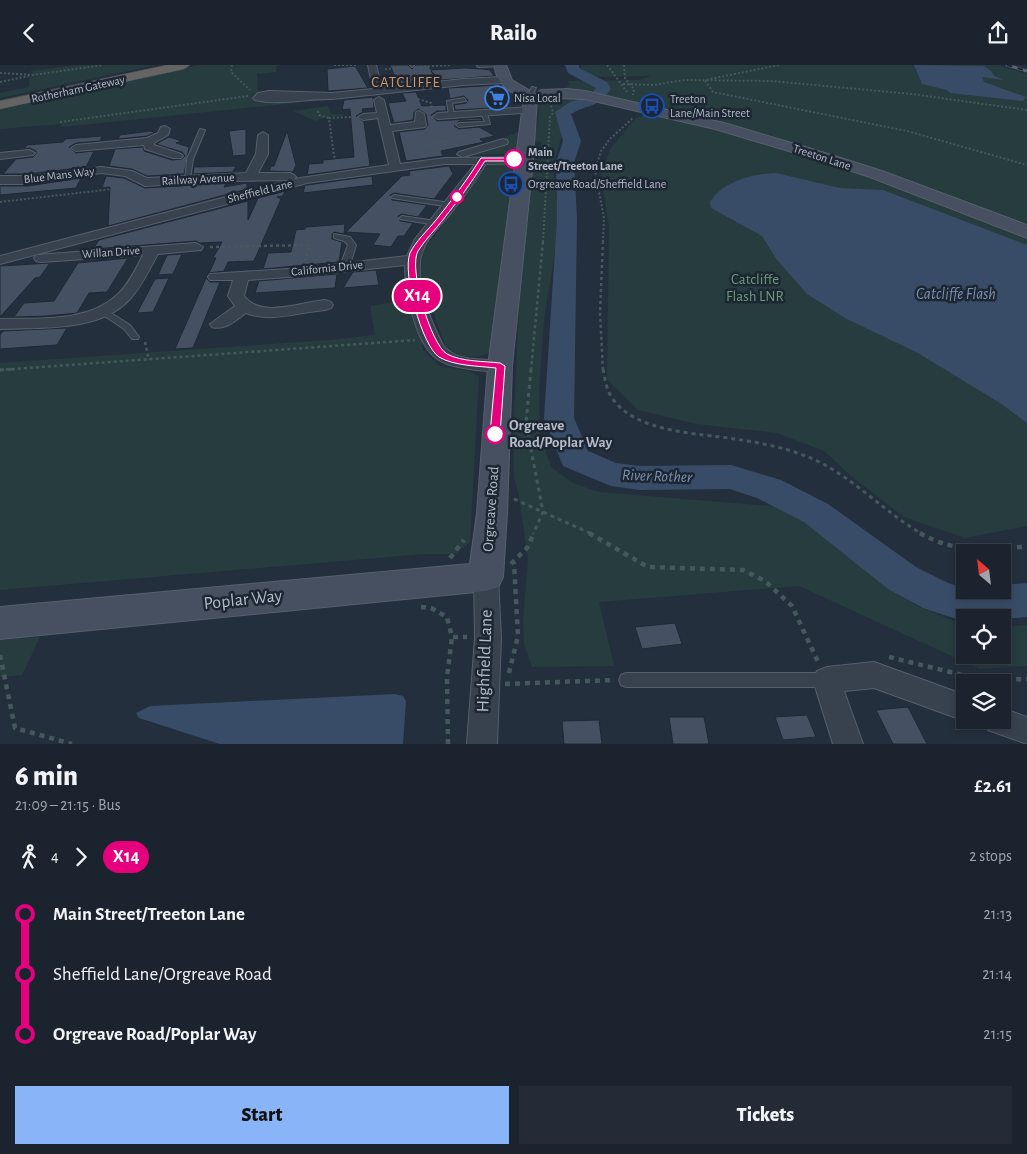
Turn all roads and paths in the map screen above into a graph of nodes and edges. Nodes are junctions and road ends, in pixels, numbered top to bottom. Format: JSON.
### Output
{"nodes":[{"id":1,"x":103,"y":65,"type":"edge"},
{"id":2,"x":165,"y":65,"type":"edge"},
{"id":3,"x":184,"y":65,"type":"edge"},
{"id":4,"x":232,"y":65,"type":"edge"},
{"id":5,"x":334,"y":65,"type":"edge"},
{"id":6,"x":357,"y":65,"type":"edge"},
{"id":7,"x":372,"y":65,"type":"edge"},
{"id":8,"x":479,"y":65,"type":"edge"},
{"id":9,"x":500,"y":65,"type":"edge"},
{"id":10,"x":607,"y":65,"type":"edge"},
{"id":11,"x":624,"y":65,"type":"edge"},
{"id":12,"x":779,"y":65,"type":"edge"},
{"id":13,"x":468,"y":72,"type":"dead end"},
{"id":14,"x":0,"y":73,"type":"edge"},
{"id":15,"x":33,"y":75,"type":"junction"},
{"id":16,"x":503,"y":80,"type":"junction"},
{"id":17,"x":705,"y":80,"type":"junction"},
{"id":18,"x":0,"y":81,"type":"edge"},
{"id":19,"x":441,"y":84,"type":"junction"},
{"id":20,"x":623,"y":84,"type":"junction"},
{"id":21,"x":629,"y":84,"type":"junction"},
{"id":22,"x":309,"y":95,"type":"dead end"},
{"id":23,"x":379,"y":96,"type":"junction"},
{"id":24,"x":532,"y":96,"type":"junction"},
{"id":25,"x":417,"y":98,"type":"dead end"},
{"id":26,"x":0,"y":100,"type":"edge"},
{"id":27,"x":464,"y":100,"type":"dead end"},
{"id":28,"x":617,"y":102,"type":"junction"},
{"id":29,"x":0,"y":105,"type":"edge"},
{"id":30,"x":645,"y":109,"type":"junction"},
{"id":31,"x":318,"y":111,"type":"dead end"},
{"id":32,"x":1027,"y":111,"type":"edge"},
{"id":33,"x":484,"y":113,"type":"junction"},
{"id":34,"x":419,"y":114,"type":"dead end"},
{"id":35,"x":435,"y":114,"type":"joint"},
{"id":36,"x":384,"y":115,"type":"junction"},
{"id":37,"x":451,"y":115,"type":"junction"},
{"id":38,"x":363,"y":117,"type":"joint"},
{"id":39,"x":329,"y":118,"type":"junction"},
{"id":40,"x":60,"y":122,"type":"dead end"},
{"id":41,"x":459,"y":125,"type":"dead end"},
{"id":42,"x":387,"y":127,"type":"junction"},
{"id":43,"x":165,"y":129,"type":"dead end"},
{"id":44,"x":202,"y":130,"type":"dead end"},
{"id":45,"x":263,"y":135,"type":"dead end"},
{"id":46,"x":466,"y":135,"type":"dead end"},
{"id":47,"x":149,"y":141,"type":"junction"},
{"id":48,"x":503,"y":142,"type":"dead end"},
{"id":49,"x":76,"y":148,"type":"dead end"},
{"id":50,"x":29,"y":153,"type":"dead end"},
{"id":51,"x":0,"y":156,"type":"edge"},
{"id":52,"x":176,"y":156,"type":"dead end"},
{"id":53,"x":96,"y":158,"type":"junction"},
{"id":54,"x":394,"y":158,"type":"junction"},
{"id":55,"x":483,"y":160,"type":"junction"},
{"id":56,"x":525,"y":160,"type":"junction"},
{"id":57,"x":452,"y":161,"type":"junction"},
{"id":58,"x":1027,"y":165,"type":"edge"},
{"id":59,"x":342,"y":174,"type":"junction"},
{"id":60,"x":250,"y":176,"type":"junction"},
{"id":61,"x":188,"y":179,"type":"junction"},
{"id":62,"x":0,"y":180,"type":"edge"},
{"id":63,"x":306,"y":180,"type":"junction"},
{"id":64,"x":145,"y":182,"type":"junction"},
{"id":65,"x":394,"y":197,"type":"dead end"},
{"id":66,"x":0,"y":202,"type":"edge"},
{"id":67,"x":451,"y":205,"type":"junction"},
{"id":68,"x":402,"y":218,"type":"dead end"},
{"id":69,"x":436,"y":223,"type":"junction"},
{"id":70,"x":1027,"y":232,"type":"edge"},
{"id":71,"x":337,"y":236,"type":"dead end"},
{"id":72,"x":196,"y":247,"type":"joint"},
{"id":73,"x":153,"y":250,"type":"junction"},
{"id":74,"x":29,"y":252,"type":"junction"},
{"id":75,"x":0,"y":260,"type":"edge"},
{"id":76,"x":412,"y":260,"type":"junction"},
{"id":77,"x":346,"y":266,"type":"junction"},
{"id":78,"x":303,"y":272,"type":"junction"},
{"id":79,"x":242,"y":275,"type":"junction"},
{"id":80,"x":215,"y":277,"type":"dead end"},
{"id":81,"x":325,"y":305,"type":"dead end"},
{"id":82,"x":244,"y":307,"type":"junction"},
{"id":83,"x":104,"y":311,"type":"junction"},
{"id":84,"x":0,"y":324,"type":"edge"},
{"id":85,"x":218,"y":324,"type":"dead end"},
{"id":86,"x":135,"y":337,"type":"joint"},
{"id":87,"x":431,"y":339,"type":"junction"},
{"id":88,"x":149,"y":360,"type":"junction"},
{"id":89,"x":500,"y":366,"type":"junction"},
{"id":90,"x":0,"y":370,"type":"edge"},
{"id":91,"x":494,"y":483,"type":"junction"},
{"id":92,"x":543,"y":512,"type":"junction"},
{"id":93,"x":467,"y":537,"type":"dead end"},
{"id":94,"x":1027,"y":546,"type":"edge"},
{"id":95,"x":446,"y":562,"type":"dead end"},
{"id":96,"x":486,"y":577,"type":"junction"},
{"id":97,"x":0,"y":623,"type":"edge"},
{"id":98,"x":452,"y":637,"type":"dead end"},
{"id":99,"x":0,"y":655,"type":"edge"},
{"id":100,"x":882,"y":655,"type":"dead end"},
{"id":101,"x":823,"y":665,"type":"junction"},
{"id":102,"x":1027,"y":679,"type":"edge"},
{"id":103,"x":626,"y":680,"type":"joint"},
{"id":104,"x":485,"y":687,"type":"junction"},
{"id":105,"x":956,"y":705,"type":"edge"},
{"id":106,"x":1011,"y":725,"type":"edge"},
{"id":107,"x":1027,"y":731,"type":"edge"},
{"id":108,"x":72,"y":744,"type":"edge"},
{"id":109,"x":448,"y":744,"type":"edge"},
{"id":110,"x":482,"y":744,"type":"edge"},
{"id":111,"x":848,"y":744,"type":"edge"}],
"edges":[{"from":1,"to":15,"type":"path"},
{"from":2,"to":26,"type":"highway","name":"Rotherham Gateway"},
{"from":3,"to":29,"type":"highway","name":"Rotherham Gateway"},
{"from":4,"to":40,"type":"path"},
{"from":5,"to":6,"type":"path"},
{"from":7,"to":23,"type":"street"},
{"from":8,"to":9,"type":"lane"},
{"from":9,"to":16,"type":"main road"},
{"from":10,"to":20,"type":"path"},
{"from":11,"to":21,"type":"path"},
{"from":12,"to":17,"type":"path"},
{"from":13,"to":19,"type":"street"},
{"from":14,"to":15,"type":"path"},
{"from":15,"to":18,"type":"path"},
{"from":16,"to":19,"type":"street"},
{"from":16,"to":24,"type":"main road"},
{"from":17,"to":21,"type":"path"},
{"from":17,"to":32,"type":"path"},
{"from":17,"to":58,"type":"path"},
{"from":19,"to":23,"type":"street"},
{"from":20,"to":21,"type":"path"},
{"from":20,"to":28,"type":"path"},
{"from":21,"to":28,"type":"path"},
{"from":22,"to":23,"type":"street"},
{"from":23,"to":36,"type":"street"},
{"from":24,"to":28,"type":"main road","name":"Treeton Lane"},
{"from":24,"to":33,"type":"street"},
{"from":24,"to":56,"type":"main road","name":"Orgreave Road"},
{"from":24,"to":92,"type":"path"},
{"from":25,"to":35,"type":"path"},
{"from":27,"to":37,"type":"lane"},
{"from":28,"to":30,"type":"main road","name":"Treeton Lane"},
{"from":30,"to":70,"type":"main road","name":"Treeton Lane"},
{"from":30,"to":94,"type":"path"},
{"from":31,"to":39,"type":"path"},
{"from":33,"to":37,"type":"street"},
{"from":33,"to":41,"type":"lane"},
{"from":34,"to":42,"type":"street"},
{"from":35,"to":37,"type":"street"},
{"from":36,"to":38,"type":"street"},
{"from":36,"to":42,"type":"street"},
{"from":38,"to":39,"type":"path"},
{"from":39,"to":59,"type":"path"},
{"from":42,"to":54,"type":"street"},
{"from":43,"to":47,"type":"street"},
{"from":44,"to":61,"type":"lane"},
{"from":45,"to":60,"type":"street","name":"Railway Avenue"},
{"from":46,"to":54,"type":"path"},
{"from":47,"to":52,"type":"street"},
{"from":47,"to":53,"type":"street"},
{"from":48,"to":57,"type":"street"},
{"from":49,"to":53,"type":"street"},
{"from":50,"to":51,"type":"street","name":"Blue Mans Way"},
{"from":53,"to":62,"type":"street","name":"Blue Mans Way"},
{"from":53,"to":64,"type":"street","name":"Blue Mans Way"},
{"from":54,"to":57,"type":"street","name":"Sheffield Lane"},
{"from":54,"to":59,"type":"street","name":"Sheffield Lane"},
{"from":55,"to":56,"type":"street","name":"Sheffield Lane"},
{"from":55,"to":57,"type":"street","name":"Sheffield Lane"},
{"from":55,"to":67,"type":"street"},
{"from":56,"to":89,"type":"main road","name":"Orgreave Road"},
{"from":59,"to":63,"type":"street","name":"Sheffield Lane"},
{"from":60,"to":61,"type":"street","name":"Railway Avenue"},
{"from":60,"to":63,"type":"street","name":"Railway Avenue"},
{"from":61,"to":64,"type":"street","name":"Railway Avenue"},
{"from":63,"to":74,"type":"street","name":"Sheffield Lane"},
{"from":64,"to":66,"type":"path"},
{"from":65,"to":67,"type":"lane"},
{"from":67,"to":69,"type":"street"},
{"from":68,"to":69,"type":"lane"},
{"from":69,"to":76,"type":"street"},
{"from":71,"to":77,"type":"lane"},
{"from":72,"to":73,"type":"street","name":"Willan Drive"},
{"from":72,"to":78,"type":"path"},
{"from":73,"to":74,"type":"street","name":"Willan Drive"},
{"from":73,"to":83,"type":"street"},
{"from":74,"to":75,"type":"street","name":"Sheffield Lane"},
{"from":76,"to":77,"type":"street","name":"California Drive"},
{"from":76,"to":87,"type":"street"},
{"from":77,"to":78,"type":"street","name":"California Drive"},
{"from":78,"to":79,"type":"street","name":"California Drive"},
{"from":79,"to":80,"type":"street","name":"California Drive"},
{"from":79,"to":82,"type":"street"},
{"from":81,"to":82,"type":"street"},
{"from":82,"to":85,"type":"street"},
{"from":83,"to":84,"type":"street"},
{"from":83,"to":86,"type":"lane"},
{"from":86,"to":88,"type":"path"},
{"from":87,"to":88,"type":"path"},
{"from":87,"to":89,"type":"street"},
{"from":88,"to":90,"type":"path"},
{"from":89,"to":91,"type":"main road","name":"Orgreave Road"},
{"from":91,"to":92,"type":"path"},
{"from":91,"to":96,"type":"main road","name":"Orgreave Road"},
{"from":92,"to":96,"type":"path"},
{"from":92,"to":101,"type":"path"},
{"from":93,"to":95,"type":"path"},
{"from":96,"to":97,"type":"main road","name":"Poplar Way"},
{"from":96,"to":104,"type":"street","name":"Highfield Lane"},
{"from":98,"to":109,"type":"path"},
{"from":99,"to":108,"type":"path"},
{"from":100,"to":102,"type":"path"},
{"from":101,"to":103,"type":"lane"},
{"from":101,"to":105,"type":"street"},
{"from":101,"to":111,"type":"street"},
{"from":103,"to":104,"type":"path"},
{"from":104,"to":110,"type":"street","name":"Highfield Lane"},
{"from":106,"to":107,"type":"street"}]}
